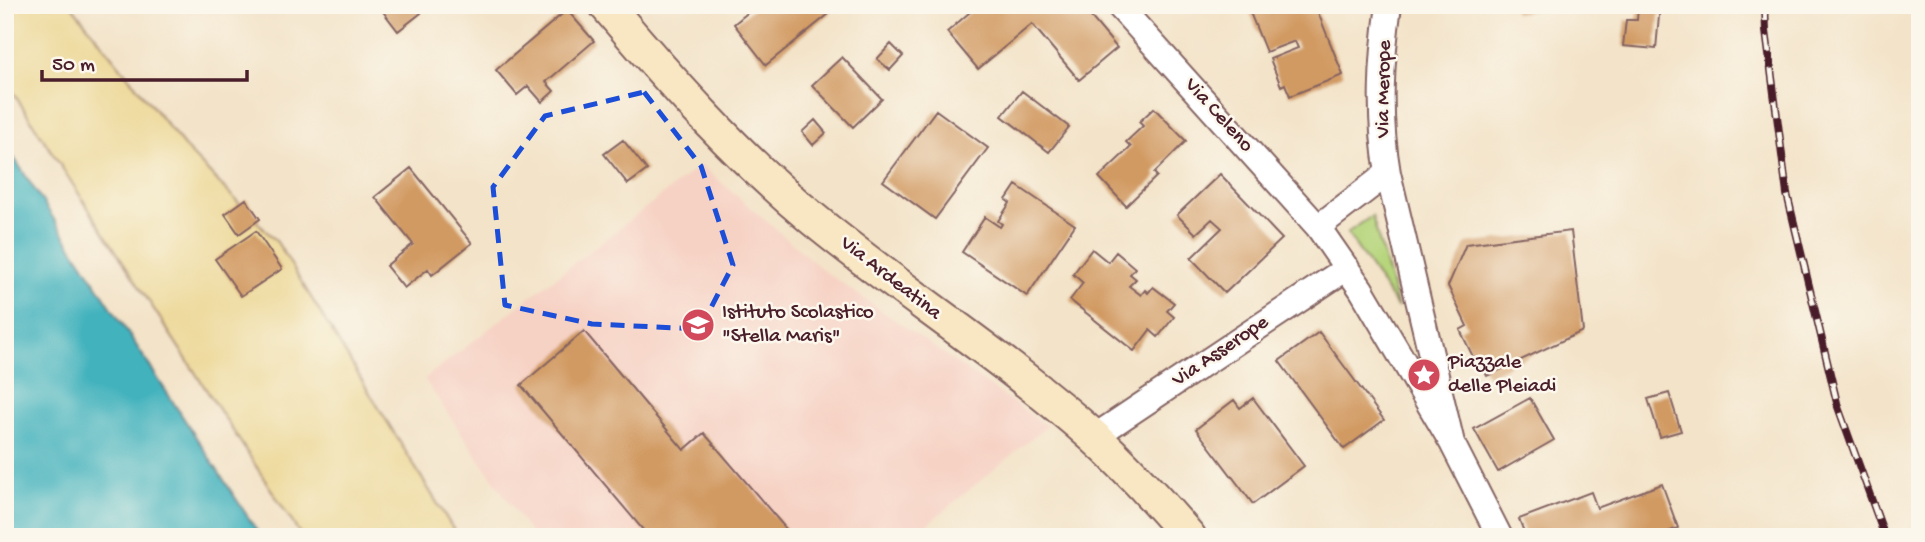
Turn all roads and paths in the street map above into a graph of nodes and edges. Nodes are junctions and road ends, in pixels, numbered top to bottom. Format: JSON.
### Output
{"nodes":[{"id":1,"x":606,"y":5,"type":"edge"},
{"id":2,"x":1118,"y":5,"type":"edge"},
{"id":3,"x":1389,"y":5,"type":"edge"},
{"id":4,"x":1388,"y":173,"type":"junction"},
{"id":5,"x":1318,"y":227,"type":"junction"},
{"id":6,"x":1347,"y":268,"type":"junction"},
{"id":7,"x":1094,"y":437,"type":"junction"},
{"id":8,"x":1452,"y":443,"type":"junction"},
{"id":9,"x":1189,"y":537,"type":"edge"},
{"id":10,"x":1500,"y":537,"type":"edge"}],
"edges":[{"from":1,"to":7,"type":"main road","name":"Via Ardeatina"},
{"from":2,"to":5,"type":"street","name":"Via Celeno"},
{"from":3,"to":4,"type":"street","name":"Via Merope"},
{"from":4,"to":5,"type":"street"},
{"from":4,"to":8,"type":"street"},
{"from":5,"to":6,"type":"street"},
{"from":6,"to":7,"type":"street","name":"Via Asserope"},
{"from":6,"to":8,"type":"street"},
{"from":7,"to":9,"type":"main road","name":"Via Ardeatina"},
{"from":8,"to":10,"type":"street"}]}
